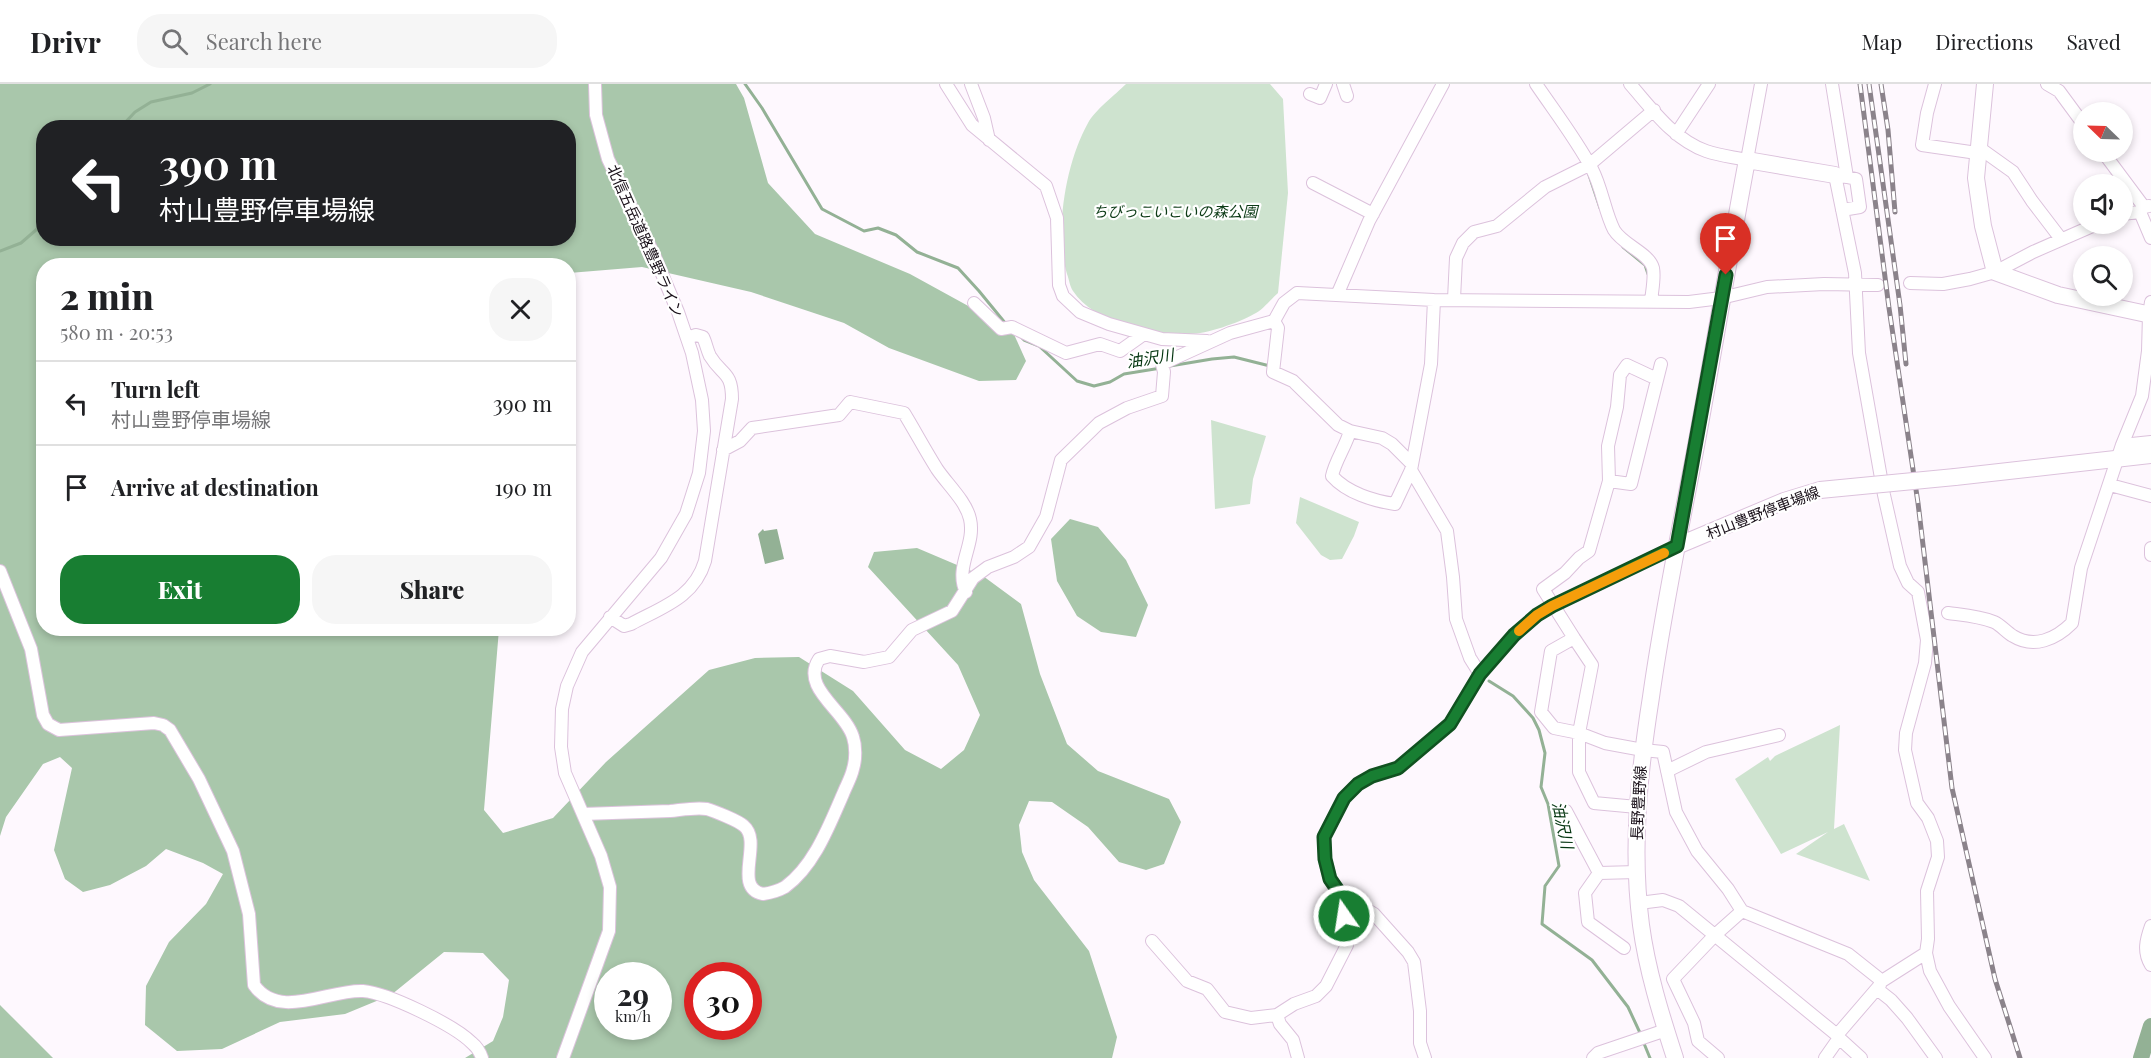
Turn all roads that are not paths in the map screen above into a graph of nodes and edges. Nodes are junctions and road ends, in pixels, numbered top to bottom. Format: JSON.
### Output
{"nodes":[{"id":1,"x":595,"y":84,"type":"edge"},
{"id":2,"x":946,"y":84,"type":"edge"},
{"id":3,"x":971,"y":84,"type":"edge"},
{"id":4,"x":1326,"y":84,"type":"edge"},
{"id":5,"x":1443,"y":84,"type":"edge"},
{"id":6,"x":1536,"y":84,"type":"edge"},
{"id":7,"x":1630,"y":84,"type":"edge"},
{"id":8,"x":1709,"y":84,"type":"edge"},
{"id":9,"x":1761,"y":84,"type":"edge"},
{"id":10,"x":1832,"y":84,"type":"edge"},
{"id":11,"x":1935,"y":84,"type":"edge"},
{"id":12,"x":1985,"y":84,"type":"edge"},
{"id":13,"x":2047,"y":84,"type":"edge"},
{"id":14,"x":1310,"y":94,"type":"dead end"},
{"id":15,"x":2073,"y":110,"type":"edge"},
{"id":16,"x":1654,"y":111,"type":"junction"},
{"id":17,"x":1676,"y":134,"type":"junction"},
{"id":18,"x":989,"y":140,"type":"junction"},
{"id":19,"x":1977,"y":150,"type":"junction"},
{"id":20,"x":1748,"y":160,"type":"junction"},
{"id":21,"x":2110,"y":162,"type":"edge"},
{"id":22,"x":1589,"y":165,"type":"junction"},
{"id":23,"x":1841,"y":176,"type":"junction"},
{"id":24,"x":1313,"y":183,"type":"dead end"},
{"id":25,"x":2145,"y":208,"type":"edge"},
{"id":26,"x":1842,"y":210,"type":"junction"},
{"id":27,"x":1373,"y":214,"type":"junction"},
{"id":28,"x":2074,"y":234,"type":"edge"},
{"id":29,"x":2151,"y":238,"type":"edge"},
{"id":30,"x":2061,"y":240,"type":"junction"},
{"id":31,"x":1995,"y":272,"type":"junction"},
{"id":32,"x":1910,"y":283,"type":"dead end"},
{"id":33,"x":1856,"y":284,"type":"junction"},
{"id":34,"x":1878,"y":285,"type":"dead end"},
{"id":35,"x":1338,"y":294,"type":"junction"},
{"id":36,"x":1721,"y":298,"type":"junction"},
{"id":37,"x":1454,"y":299,"type":"junction"},
{"id":38,"x":1434,"y":300,"type":"junction"},
{"id":39,"x":1652,"y":301,"type":"junction"},
{"id":40,"x":974,"y":303,"type":"dead end"},
{"id":41,"x":2150,"y":311,"type":"edge"},
{"id":42,"x":1274,"y":321,"type":"junction"},
{"id":43,"x":1144,"y":334,"type":"junction"},
{"id":44,"x":687,"y":338,"type":"junction"},
{"id":45,"x":1209,"y":341,"type":"junction"},
{"id":46,"x":2150,"y":348,"type":"edge"},
{"id":47,"x":1661,"y":364,"type":"dead end"},
{"id":48,"x":1657,"y":379,"type":"junction"},
{"id":49,"x":1350,"y":431,"type":"junction"},
{"id":50,"x":2151,"y":442,"type":"edge"},
{"id":51,"x":723,"y":450,"type":"junction"},
{"id":52,"x":2119,"y":453,"type":"junction"},
{"id":53,"x":2151,"y":455,"type":"edge"},
{"id":54,"x":1412,"y":465,"type":"junction"},
{"id":55,"x":1609,"y":481,"type":"junction"},
{"id":56,"x":2110,"y":484,"type":"junction"},
{"id":57,"x":2151,"y":496,"type":"edge"},
{"id":58,"x":1677,"y":546,"type":"junction"},
{"id":59,"x":2151,"y":548,"type":"edge"},
{"id":60,"x":2151,"y":555,"type":"edge"},
{"id":61,"x":0,"y":571,"type":"edge"},
{"id":62,"x":966,"y":592,"type":"junction"},
{"id":63,"x":1552,"y":606,"type":"junction"},
{"id":64,"x":1948,"y":613,"type":"dead end"},
{"id":65,"x":610,"y":616,"type":"junction"},
{"id":66,"x":1574,"y":638,"type":"junction"},
{"id":67,"x":1480,"y":674,"type":"junction"},
{"id":68,"x":1580,"y":733,"type":"junction"},
{"id":69,"x":1779,"y":735,"type":"dead end"},
{"id":70,"x":1642,"y":750,"type":"junction"},
{"id":71,"x":1667,"y":771,"type":"junction"},
{"id":72,"x":1637,"y":807,"type":"junction"},
{"id":73,"x":1566,"y":811,"type":"dead end"},
{"id":74,"x":582,"y":814,"type":"junction"},
{"id":75,"x":1637,"y":872,"type":"junction"},
{"id":76,"x":1599,"y":873,"type":"junction"},
{"id":77,"x":1346,"y":898,"type":"junction"},
{"id":78,"x":1639,"y":903,"type":"junction"},
{"id":79,"x":1742,"y":911,"type":"junction"},
{"id":80,"x":2151,"y":926,"type":"edge"},
{"id":81,"x":1715,"y":935,"type":"junction"},
{"id":82,"x":1152,"y":941,"type":"dead end"},
{"id":83,"x":1624,"y":948,"type":"dead end"},
{"id":84,"x":1926,"y":953,"type":"junction"},
{"id":85,"x":2151,"y":965,"type":"edge"},
{"id":86,"x":1880,"y":985,"type":"junction"},
{"id":87,"x":1277,"y":1016,"type":"junction"},
{"id":88,"x":1659,"y":1032,"type":"junction"},
{"id":89,"x":1838,"y":1037,"type":"junction"},
{"id":90,"x":1982,"y":1053,"type":"edge"},
{"id":91,"x":482,"y":1058,"type":"edge"},
{"id":92,"x":563,"y":1058,"type":"edge"},
{"id":93,"x":1298,"y":1058,"type":"edge"},
{"id":94,"x":1425,"y":1058,"type":"edge"},
{"id":95,"x":1593,"y":1058,"type":"edge"},
{"id":96,"x":1675,"y":1058,"type":"edge"},
{"id":97,"x":1718,"y":1058,"type":"edge"},
{"id":98,"x":1825,"y":1058,"type":"edge"},
{"id":99,"x":1861,"y":1058,"type":"edge"},
{"id":100,"x":1936,"y":1058,"type":"edge"},
{"id":101,"x":1969,"y":1058,"type":"edge"}],
"edges":[{"from":1,"to":44,"type":"street","name":"北信五岳道路豊野ライン"},
{"from":2,"to":18,"type":"street"},
{"from":3,"to":18,"type":"street"},
{"from":4,"to":14,"type":"street"},
{"from":5,"to":27,"type":"street"},
{"from":6,"to":22,"type":"street"},
{"from":7,"to":16,"type":"street"},
{"from":8,"to":17,"type":"street"},
{"from":9,"to":20,"type":"street"},
{"from":10,"to":23,"type":"street"},
{"from":11,"to":19,"type":"street"},
{"from":12,"to":19,"type":"main road"},
{"from":13,"to":15,"type":"street"},
{"from":16,"to":17,"type":"street"},
{"from":16,"to":22,"type":"street"},
{"from":17,"to":20,"type":"street"},
{"from":18,"to":43,"type":"street"},
{"from":19,"to":30,"type":"street"},
{"from":19,"to":31,"type":"main road"},
{"from":20,"to":23,"type":"main road"},
{"from":20,"to":36,"type":"main road"},
{"from":21,"to":25,"type":"street"},
{"from":22,"to":37,"type":"street"},
{"from":22,"to":39,"type":"street"},
{"from":23,"to":26,"type":"street"},
{"from":23,"to":26,"type":"street"},
{"from":24,"to":27,"type":"street"},
{"from":25,"to":29,"type":"street"},
{"from":26,"to":33,"type":"street"},
{"from":27,"to":35,"type":"street"},
{"from":28,"to":30,"type":"street"},
{"from":30,"to":31,"type":"street"},
{"from":31,"to":32,"type":"street"},
{"from":31,"to":41,"type":"main road"},
{"from":33,"to":34,"type":"street"},
{"from":33,"to":36,"type":"street"},
{"from":33,"to":84,"type":"street"},
{"from":35,"to":38,"type":"street"},
{"from":35,"to":42,"type":"street"},
{"from":36,"to":39,"type":"street"},
{"from":36,"to":58,"type":"main road"},
{"from":37,"to":38,"type":"street"},
{"from":37,"to":39,"type":"street"},
{"from":38,"to":54,"type":"street"},
{"from":40,"to":43,"type":"street"},
{"from":41,"to":46,"type":"street"},
{"from":42,"to":45,"type":"street"},
{"from":42,"to":49,"type":"street"},
{"from":43,"to":45,"type":"street"},
{"from":44,"to":51,"type":"street"},
{"from":44,"to":65,"type":"street","name":"北信五岳道路豊野ライン"},
{"from":45,"to":62,"type":"street"},
{"from":46,"to":52,"type":"street"},
{"from":47,"to":48,"type":"street"},
{"from":48,"to":55,"type":"street"},
{"from":48,"to":55,"type":"street"},
{"from":49,"to":54,"type":"street"},
{"from":49,"to":54,"type":"street"},
{"from":50,"to":52,"type":"street"},
{"from":51,"to":62,"type":"street"},
{"from":51,"to":65,"type":"street"},
{"from":52,"to":53,"type":"main road","name":"村山豊野停車場線"},
{"from":52,"to":56,"type":"street"},
{"from":52,"to":58,"type":"main road","name":"村山豊野停車場線","bridge":true},
{"from":54,"to":67,"type":"street"},
{"from":55,"to":63,"type":"street"},
{"from":56,"to":57,"type":"street"},
{"from":56,"to":64,"type":"street"},
{"from":58,"to":63,"type":"street"},
{"from":58,"to":70,"type":"main road","name":"長野豊野線"},
{"from":59,"to":60,"type":"street"},
{"from":61,"to":91,"type":"street"},
{"from":62,"to":74,"type":"street"},
{"from":63,"to":66,"type":"street"},
{"from":63,"to":67,"type":"street"},
{"from":65,"to":74,"type":"street","name":"北信五岳道路豊野ライン"},
{"from":66,"to":68,"type":"street"},
{"from":66,"to":68,"type":"street"},
{"from":67,"to":77,"type":"street"},
{"from":68,"to":70,"type":"street"},
{"from":68,"to":72,"type":"street"},
{"from":69,"to":71,"type":"street"},
{"from":70,"to":71,"type":"street"},
{"from":70,"to":72,"type":"main road","name":"長野豊野線"},
{"from":71,"to":79,"type":"street"},
{"from":72,"to":75,"type":"main road","name":"長野豊野線"},
{"from":73,"to":76,"type":"street"},
{"from":74,"to":92,"type":"street","name":"北信五岳道路豊野ライン"},
{"from":75,"to":76,"type":"street"},
{"from":75,"to":78,"type":"main road","name":"長野豊野線"},
{"from":76,"to":83,"type":"street"},
{"from":77,"to":87,"type":"street"},
{"from":77,"to":94,"type":"street"},
{"from":78,"to":81,"type":"street"},
{"from":78,"to":88,"type":"main road","name":"長野豊野線"},
{"from":79,"to":81,"type":"street"},
{"from":79,"to":86,"type":"street"},
{"from":80,"to":85,"type":"street"},
{"from":81,"to":89,"type":"street"},
{"from":81,"to":97,"type":"street"},
{"from":82,"to":87,"type":"street"},
{"from":84,"to":86,"type":"street"},
{"from":84,"to":90,"type":"street"},
{"from":86,"to":89,"type":"street"},
{"from":86,"to":100,"type":"street"},
{"from":87,"to":93,"type":"street"},
{"from":88,"to":95,"type":"street"},
{"from":88,"to":96,"type":"main road","name":"長野豊野線"},
{"from":89,"to":98,"type":"street"},
{"from":89,"to":99,"type":"street"},
{"from":90,"to":101,"type":"street"}]}
